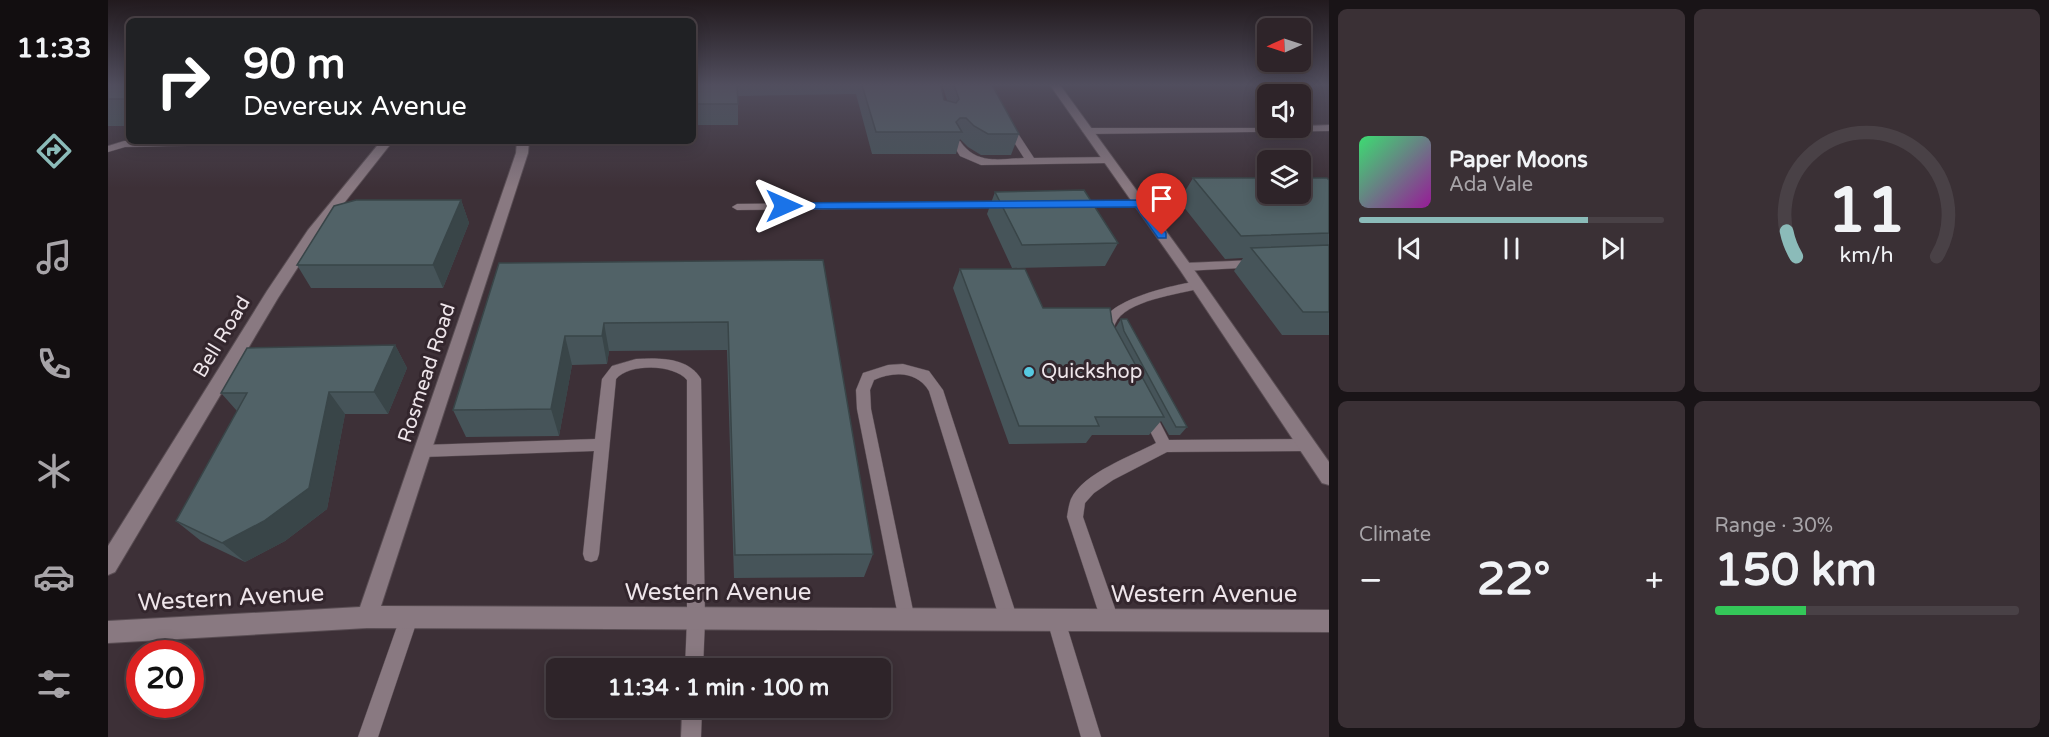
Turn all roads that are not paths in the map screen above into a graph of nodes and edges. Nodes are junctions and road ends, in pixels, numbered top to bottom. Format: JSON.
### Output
{"nodes":[{"id":1,"x":1005,"y":119,"type":"edge"},
{"id":2,"x":1079,"y":119,"type":"edge"},
{"id":3,"x":1329,"y":129,"type":"edge"},
{"id":4,"x":1087,"y":131,"type":"junction"},
{"id":5,"x":957,"y":143,"type":"edge"},
{"id":6,"x":126,"y":144,"type":"edge"},
{"id":7,"x":384,"y":144,"type":"edge"},
{"id":8,"x":522,"y":144,"type":"edge"},
{"id":9,"x":108,"y":149,"type":"edge"},
{"id":10,"x":1108,"y":160,"type":"junction"},
{"id":11,"x":1031,"y":161,"type":"junction"},
{"id":12,"x":1021,"y":204,"type":"edge"},
{"id":13,"x":1068,"y":204,"type":"edge"},
{"id":14,"x":1139,"y":204,"type":"junction"},
{"id":15,"x":737,"y":207,"type":"dead end"},
{"id":16,"x":1269,"y":263,"type":"edge"},
{"id":17,"x":1185,"y":267,"type":"junction"},
{"id":18,"x":1198,"y":285,"type":"junction"},
{"id":19,"x":1114,"y":351,"type":"edge"},
{"id":20,"x":1143,"y":404,"type":"edge"},
{"id":21,"x":603,"y":445,"type":"junction"},
{"id":22,"x":1307,"y":445,"type":"junction"},
{"id":23,"x":1165,"y":446,"type":"junction"},
{"id":24,"x":423,"y":451,"type":"junction"},
{"id":25,"x":1329,"y":477,"type":"edge"},
{"id":26,"x":591,"y":554,"type":"dead end"},
{"id":27,"x":108,"y":565,"type":"edge"},
{"id":28,"x":367,"y":617,"type":"junction"},
{"id":29,"x":409,"y":618,"type":"junction"},
{"id":30,"x":696,"y":619,"type":"junction"},
{"id":31,"x":906,"y":620,"type":"junction"},
{"id":32,"x":1009,"y":620,"type":"junction"},
{"id":33,"x":1056,"y":620,"type":"junction"},
{"id":34,"x":1110,"y":621,"type":"junction"},
{"id":35,"x":1329,"y":621,"type":"edge"},
{"id":36,"x":108,"y":632,"type":"edge"},
{"id":37,"x":694,"y":658,"type":"edge"},
{"id":38,"x":692,"y":718,"type":"edge"},
{"id":39,"x":368,"y":737,"type":"edge"},
{"id":40,"x":691,"y":737,"type":"edge"},
{"id":41,"x":1091,"y":737,"type":"edge"}],
"edges":[{"from":1,"to":11,"type":"lane"},
{"from":2,"to":4,"type":"street"},
{"from":3,"to":4,"type":"lane"},
{"from":4,"to":10,"type":"street"},
{"from":5,"to":11,"type":"lane"},
{"from":6,"to":9,"type":"lane"},
{"from":7,"to":27,"type":"street","name":"Bell Road"},
{"from":8,"to":24,"type":"street","name":"Rosmead Road"},
{"from":10,"to":11,"type":"lane"},
{"from":10,"to":14,"type":"street"},
{"from":12,"to":15,"type":"lane"},
{"from":13,"to":14,"type":"lane"},
{"from":14,"to":17,"type":"street"},
{"from":16,"to":17,"type":"lane"},
{"from":17,"to":18,"type":"street"},
{"from":18,"to":19,"type":"lane"},
{"from":18,"to":22,"type":"street"},
{"from":20,"to":23,"type":"lane"},
{"from":21,"to":24,"type":"lane"},
{"from":21,"to":26,"type":"lane"},
{"from":21,"to":30,"type":"lane"},
{"from":22,"to":23,"type":"lane"},
{"from":22,"to":25,"type":"street"},
{"from":23,"to":34,"type":"lane"},
{"from":24,"to":28,"type":"street","name":"Rosmead Road"},
{"from":28,"to":29,"type":"street","name":"Western Avenue"},
{"from":28,"to":36,"type":"street","name":"Western Avenue"},
{"from":29,"to":30,"type":"street","name":"Western Avenue"},
{"from":29,"to":39,"type":"lane"},
{"from":30,"to":31,"type":"street","name":"Western Avenue"},
{"from":30,"to":37,"type":"lane"},
{"from":31,"to":32,"type":"street","name":"Western Avenue"},
{"from":31,"to":32,"type":"lane"},
{"from":32,"to":33,"type":"street","name":"Western Avenue"},
{"from":33,"to":34,"type":"street","name":"Western Avenue"},
{"from":33,"to":41,"type":"lane"},
{"from":34,"to":35,"type":"street","name":"Western Avenue"},
{"from":38,"to":40,"type":"lane"}]}
